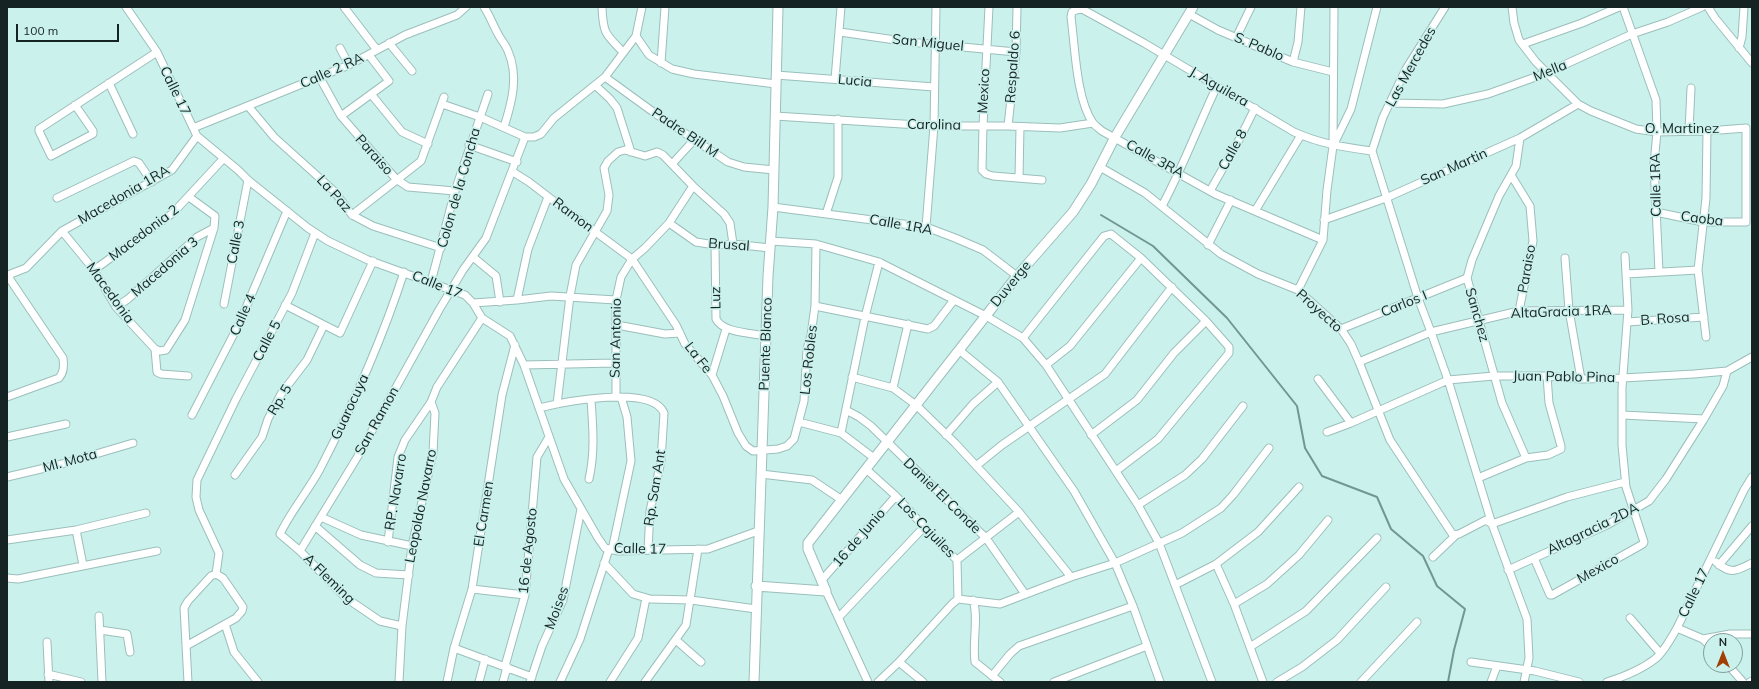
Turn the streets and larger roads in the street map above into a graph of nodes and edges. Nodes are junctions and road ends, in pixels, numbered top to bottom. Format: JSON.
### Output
{"nodes":[{"id":1,"x":126,"y":7,"type":"edge"},
{"id":2,"x":344,"y":7,"type":"edge"},
{"id":3,"x":466,"y":7,"type":"edge"},
{"id":4,"x":484,"y":7,"type":"edge"},
{"id":5,"x":602,"y":7,"type":"edge"},
{"id":6,"x":642,"y":7,"type":"edge"},
{"id":7,"x":665,"y":7,"type":"edge"},
{"id":8,"x":778,"y":7,"type":"edge"},
{"id":9,"x":842,"y":7,"type":"edge"},
{"id":10,"x":936,"y":7,"type":"edge"},
{"id":11,"x":989,"y":7,"type":"edge"},
{"id":12,"x":1017,"y":7,"type":"edge"},
{"id":13,"x":1251,"y":7,"type":"edge"},
{"id":14,"x":1301,"y":7,"type":"edge"},
{"id":15,"x":1334,"y":7,"type":"edge"},
{"id":16,"x":1377,"y":7,"type":"edge"},
{"id":17,"x":1445,"y":7,"type":"edge"},
{"id":18,"x":1512,"y":7,"type":"edge"},
{"id":19,"x":1619,"y":7,"type":"edge"},
{"id":20,"x":1623,"y":7,"type":"edge"},
{"id":21,"x":1702,"y":7,"type":"edge"},
{"id":22,"x":1708,"y":7,"type":"edge"},
{"id":23,"x":1744,"y":7,"type":"edge"},
{"id":24,"x":1073,"y":10,"type":"edge"},
{"id":25,"x":1191,"y":10,"type":"edge"},
{"id":26,"x":840,"y":32,"type":"junction"},
{"id":27,"x":1632,"y":34,"type":"junction"},
{"id":28,"x":636,"y":36,"type":"junction"},
{"id":29,"x":1236,"y":38,"type":"junction"},
{"id":30,"x":389,"y":43,"type":"junction"},
{"id":31,"x":935,"y":44,"type":"junction"},
{"id":32,"x":1523,"y":44,"type":"junction"},
{"id":33,"x":340,"y":48,"type":"dead end"},
{"id":34,"x":1740,"y":48,"type":"junction"},
{"id":35,"x":986,"y":49,"type":"junction"},
{"id":36,"x":377,"y":50,"type":"junction"},
{"id":37,"x":156,"y":52,"type":"junction"},
{"id":38,"x":623,"y":52,"type":"junction"},
{"id":39,"x":1016,"y":52,"type":"junction"},
{"id":40,"x":369,"y":55,"type":"junction"},
{"id":41,"x":1165,"y":55,"type":"junction"},
{"id":42,"x":1294,"y":62,"type":"junction"},
{"id":43,"x":661,"y":63,"type":"junction"},
{"id":44,"x":1752,"y":64,"type":"edge"},
{"id":45,"x":349,"y":65,"type":"junction"},
{"id":46,"x":412,"y":71,"type":"dead end"},
{"id":47,"x":1333,"y":72,"type":"junction"},
{"id":48,"x":1548,"y":73,"type":"junction"},
{"id":49,"x":605,"y":76,"type":"junction"},
{"id":50,"x":320,"y":78,"type":"junction"},
{"id":51,"x":776,"y":79,"type":"junction"},
{"id":52,"x":835,"y":79,"type":"junction"},
{"id":53,"x":109,"y":83,"type":"junction"},
{"id":54,"x":594,"y":85,"type":"junction"},
{"id":55,"x":1217,"y":86,"type":"junction"},
{"id":56,"x":934,"y":87,"type":"junction"},
{"id":57,"x":1691,"y":88,"type":"dead end"},
{"id":58,"x":371,"y":94,"type":"junction"},
{"id":59,"x":488,"y":94,"type":"dead end"},
{"id":60,"x":1390,"y":103,"type":"junction"},
{"id":61,"x":1578,"y":104,"type":"junction"},
{"id":62,"x":75,"y":105,"type":"junction"},
{"id":63,"x":248,"y":106,"type":"junction"},
{"id":64,"x":1255,"y":108,"type":"junction"},
{"id":65,"x":341,"y":116,"type":"junction"},
{"id":66,"x":775,"y":116,"type":"junction"},
{"id":67,"x":480,"y":117,"type":"junction"},
{"id":68,"x":838,"y":119,"type":"junction"},
{"id":69,"x":1093,"y":124,"type":"junction"},
{"id":70,"x":934,"y":126,"type":"junction"},
{"id":71,"x":983,"y":126,"type":"junction"},
{"id":72,"x":1008,"y":126,"type":"junction"},
{"id":73,"x":504,"y":127,"type":"junction"},
{"id":74,"x":1020,"y":127,"type":"junction"},
{"id":75,"x":193,"y":128,"type":"junction"},
{"id":76,"x":1689,"y":131,"type":"junction"},
{"id":77,"x":1707,"y":131,"type":"junction"},
{"id":78,"x":1657,"y":132,"type":"junction"},
{"id":79,"x":133,"y":134,"type":"dead end"},
{"id":80,"x":1301,"y":135,"type":"junction"},
{"id":81,"x":197,"y":136,"type":"junction"},
{"id":82,"x":526,"y":137,"type":"junction"},
{"id":83,"x":1115,"y":137,"type":"junction"},
{"id":84,"x":1520,"y":138,"type":"junction"},
{"id":85,"x":694,"y":140,"type":"junction"},
{"id":86,"x":428,"y":144,"type":"junction"},
{"id":87,"x":469,"y":146,"type":"junction"},
{"id":88,"x":1334,"y":146,"type":"junction"},
{"id":89,"x":1372,"y":151,"type":"junction"},
{"id":90,"x":631,"y":152,"type":"junction"},
{"id":91,"x":223,"y":159,"type":"junction"},
{"id":92,"x":517,"y":162,"type":"junction"},
{"id":93,"x":672,"y":164,"type":"junction"},
{"id":94,"x":1100,"y":167,"type":"junction"},
{"id":95,"x":774,"y":170,"type":"junction"},
{"id":96,"x":513,"y":172,"type":"junction"},
{"id":97,"x":1180,"y":173,"type":"junction"},
{"id":98,"x":1511,"y":175,"type":"junction"},
{"id":99,"x":1019,"y":178,"type":"junction"},
{"id":100,"x":396,"y":179,"type":"junction"},
{"id":101,"x":248,"y":180,"type":"junction"},
{"id":102,"x":1042,"y":180,"type":"dead end"},
{"id":103,"x":152,"y":182,"type":"junction"},
{"id":104,"x":693,"y":186,"type":"junction"},
{"id":105,"x":455,"y":191,"type":"junction"},
{"id":106,"x":1210,"y":191,"type":"junction"},
{"id":107,"x":189,"y":196,"type":"junction"},
{"id":108,"x":548,"y":196,"type":"junction"},
{"id":109,"x":57,"y":198,"type":"dead end"},
{"id":110,"x":1386,"y":198,"type":"junction"},
{"id":111,"x":1231,"y":200,"type":"junction"},
{"id":112,"x":1162,"y":206,"type":"junction"},
{"id":113,"x":773,"y":207,"type":"junction"},
{"id":114,"x":286,"y":211,"type":"junction"},
{"id":115,"x":1255,"y":211,"type":"junction"},
{"id":116,"x":1656,"y":212,"type":"junction"},
{"id":117,"x":826,"y":214,"type":"junction"},
{"id":118,"x":352,"y":215,"type":"junction"},
{"id":119,"x":1324,"y":220,"type":"junction"},
{"id":120,"x":1747,"y":221,"type":"joint"},
{"id":121,"x":1703,"y":222,"type":"junction"},
{"id":122,"x":670,"y":223,"type":"junction"},
{"id":123,"x":926,"y":227,"type":"junction"},
{"id":124,"x":214,"y":228,"type":"junction"},
{"id":125,"x":62,"y":231,"type":"junction"},
{"id":126,"x":594,"y":231,"type":"junction"},
{"id":127,"x":315,"y":233,"type":"junction"},
{"id":128,"x":1323,"y":240,"type":"junction"},
{"id":129,"x":733,"y":244,"type":"junction"},
{"id":130,"x":816,"y":244,"type":"junction"},
{"id":131,"x":715,"y":245,"type":"junction"},
{"id":132,"x":770,"y":245,"type":"junction"},
{"id":133,"x":1208,"y":245,"type":"junction"},
{"id":134,"x":441,"y":248,"type":"junction"},
{"id":135,"x":1625,"y":256,"type":"dead end"},
{"id":136,"x":473,"y":257,"type":"junction"},
{"id":137,"x":1141,"y":258,"type":"junction"},
{"id":138,"x":1565,"y":258,"type":"dead end"},
{"id":139,"x":632,"y":259,"type":"junction"},
{"id":140,"x":373,"y":261,"type":"junction"},
{"id":141,"x":879,"y":262,"type":"junction"},
{"id":142,"x":94,"y":270,"type":"junction"},
{"id":143,"x":1698,"y":270,"type":"junction"},
{"id":144,"x":404,"y":272,"type":"junction"},
{"id":145,"x":1659,"y":272,"type":"junction"},
{"id":146,"x":1626,"y":274,"type":"junction"},
{"id":147,"x":7,"y":275,"type":"edge"},
{"id":148,"x":1017,"y":276,"type":"junction"},
{"id":149,"x":1467,"y":278,"type":"junction"},
{"id":150,"x":431,"y":282,"type":"junction"},
{"id":151,"x":1172,"y":287,"type":"junction"},
{"id":152,"x":452,"y":289,"type":"junction"},
{"id":153,"x":1298,"y":290,"type":"junction"},
{"id":154,"x":570,"y":296,"type":"junction"},
{"id":155,"x":1418,"y":298,"type":"junction"},
{"id":156,"x":517,"y":300,"type":"junction"},
{"id":157,"x":616,"y":300,"type":"junction"},
{"id":158,"x":954,"y":300,"type":"junction"},
{"id":159,"x":500,"y":302,"type":"junction"},
{"id":160,"x":473,"y":303,"type":"junction"},
{"id":161,"x":224,"y":304,"type":"dead end"},
{"id":162,"x":285,"y":305,"type":"junction"},
{"id":163,"x":814,"y":306,"type":"junction"},
{"id":164,"x":116,"y":307,"type":"junction"},
{"id":165,"x":1569,"y":310,"type":"junction"},
{"id":166,"x":1628,"y":310,"type":"junction"},
{"id":167,"x":1519,"y":311,"type":"junction"},
{"id":168,"x":986,"y":316,"type":"junction"},
{"id":169,"x":865,"y":317,"type":"junction"},
{"id":170,"x":1704,"y":317,"type":"junction"},
{"id":171,"x":482,"y":318,"type":"junction"},
{"id":172,"x":1478,"y":320,"type":"junction"},
{"id":173,"x":1206,"y":321,"type":"junction"},
{"id":174,"x":1627,"y":322,"type":"junction"},
{"id":175,"x":908,"y":324,"type":"junction"},
{"id":176,"x":324,"y":325,"type":"junction"},
{"id":177,"x":616,"y":325,"type":"junction"},
{"id":178,"x":726,"y":329,"type":"junction"},
{"id":179,"x":1341,"y":329,"type":"junction"},
{"id":180,"x":1432,"y":332,"type":"junction"},
{"id":181,"x":680,"y":333,"type":"junction"},
{"id":182,"x":766,"y":336,"type":"junction"},
{"id":183,"x":1706,"y":337,"type":"dead end"},
{"id":184,"x":1023,"y":338,"type":"junction"},
{"id":185,"x":515,"y":345,"type":"junction"},
{"id":186,"x":158,"y":350,"type":"junction"},
{"id":187,"x":959,"y":350,"type":"junction"},
{"id":188,"x":1752,"y":357,"type":"edge"},
{"id":189,"x":1359,"y":362,"type":"junction"},
{"id":190,"x":615,"y":363,"type":"junction"},
{"id":191,"x":562,"y":364,"type":"junction"},
{"id":192,"x":524,"y":365,"type":"junction"},
{"id":193,"x":1046,"y":365,"type":"junction"},
{"id":194,"x":1727,"y":371,"type":"junction"},
{"id":195,"x":712,"y":375,"type":"junction"},
{"id":196,"x":188,"y":376,"type":"dead end"},
{"id":197,"x":1494,"y":376,"type":"junction"},
{"id":198,"x":1547,"y":376,"type":"junction"},
{"id":199,"x":852,"y":377,"type":"junction"},
{"id":200,"x":1623,"y":378,"type":"junction"},
{"id":201,"x":1318,"y":379,"type":"dead end"},
{"id":202,"x":1581,"y":379,"type":"junction"},
{"id":203,"x":1448,"y":380,"type":"junction"},
{"id":204,"x":998,"y":382,"type":"junction"},
{"id":205,"x":893,"y":388,"type":"junction"},
{"id":206,"x":7,"y":397,"type":"edge"},
{"id":207,"x":618,"y":397,"type":"junction"},
{"id":208,"x":1067,"y":399,"type":"junction"},
{"id":209,"x":591,"y":400,"type":"junction"},
{"id":210,"x":431,"y":402,"type":"junction"},
{"id":211,"x":557,"y":404,"type":"junction"},
{"id":212,"x":916,"y":405,"type":"junction"},
{"id":213,"x":1243,"y":406,"type":"dead end"},
{"id":214,"x":539,"y":408,"type":"junction"},
{"id":215,"x":846,"y":410,"type":"junction"},
{"id":216,"x":1380,"y":410,"type":"junction"},
{"id":217,"x":192,"y":415,"type":"dead end"},
{"id":218,"x":1622,"y":415,"type":"junction"},
{"id":219,"x":1704,"y":419,"type":"junction"},
{"id":220,"x":799,"y":422,"type":"junction"},
{"id":221,"x":1351,"y":423,"type":"junction"},
{"id":222,"x":66,"y":424,"type":"dead end"},
{"id":223,"x":1028,"y":428,"type":"junction"},
{"id":224,"x":1327,"y":432,"type":"dead end"},
{"id":225,"x":841,"y":433,"type":"junction"},
{"id":226,"x":946,"y":435,"type":"junction"},
{"id":227,"x":1091,"y":435,"type":"junction"},
{"id":228,"x":7,"y":437,"type":"edge"},
{"id":229,"x":549,"y":437,"type":"junction"},
{"id":230,"x":886,"y":442,"type":"junction"},
{"id":231,"x":133,"y":443,"type":"dead end"},
{"id":232,"x":1269,"y":448,"type":"dead end"},
{"id":233,"x":762,"y":451,"type":"junction"},
{"id":234,"x":874,"y":458,"type":"junction"},
{"id":235,"x":1526,"y":458,"type":"junction"},
{"id":236,"x":976,"y":466,"type":"junction"},
{"id":237,"x":866,"y":469,"type":"junction"},
{"id":238,"x":1116,"y":471,"type":"junction"},
{"id":239,"x":761,"y":474,"type":"junction"},
{"id":240,"x":235,"y":475,"type":"dead end"},
{"id":241,"x":7,"y":477,"type":"edge"},
{"id":242,"x":1752,"y":477,"type":"edge"},
{"id":243,"x":1478,"y":478,"type":"junction"},
{"id":244,"x":589,"y":479,"type":"dead end"},
{"id":245,"x":1625,"y":482,"type":"junction"},
{"id":246,"x":1299,"y":487,"type":"dead end"},
{"id":247,"x":1749,"y":488,"type":"edge"},
{"id":248,"x":896,"y":496,"type":"junction"},
{"id":249,"x":842,"y":500,"type":"junction"},
{"id":250,"x":1138,"y":505,"type":"junction"},
{"id":251,"x":581,"y":509,"type":"junction"},
{"id":252,"x":1633,"y":511,"type":"junction"},
{"id":253,"x":1019,"y":512,"type":"junction"},
{"id":254,"x":146,"y":513,"type":"dead end"},
{"id":255,"x":321,"y":517,"type":"junction"},
{"id":256,"x":1328,"y":520,"type":"dead end"},
{"id":257,"x":1492,"y":524,"type":"junction"},
{"id":258,"x":315,"y":526,"type":"junction"},
{"id":259,"x":1752,"y":526,"type":"edge"},
{"id":260,"x":924,"y":527,"type":"junction"},
{"id":261,"x":76,"y":530,"type":"junction"},
{"id":262,"x":758,"y":532,"type":"junction"},
{"id":263,"x":280,"y":534,"type":"joint"},
{"id":264,"x":1454,"y":535,"type":"junction"},
{"id":265,"x":986,"y":538,"type":"junction"},
{"id":266,"x":1377,"y":538,"type":"dead end"},
{"id":267,"x":7,"y":540,"type":"edge"},
{"id":268,"x":388,"y":542,"type":"junction"},
{"id":269,"x":1159,"y":543,"type":"junction"},
{"id":270,"x":412,"y":546,"type":"junction"},
{"id":271,"x":611,"y":549,"type":"junction"},
{"id":272,"x":698,"y":549,"type":"junction"},
{"id":273,"x":648,"y":550,"type":"junction"},
{"id":274,"x":157,"y":551,"type":"dead end"},
{"id":275,"x":300,"y":551,"type":"junction"},
{"id":276,"x":1433,"y":557,"type":"dead end"},
{"id":277,"x":1534,"y":558,"type":"junction"},
{"id":278,"x":1712,"y":558,"type":"junction"},
{"id":279,"x":957,"y":560,"type":"junction"},
{"id":280,"x":604,"y":563,"type":"junction"},
{"id":281,"x":1115,"y":563,"type":"junction"},
{"id":282,"x":1752,"y":563,"type":"edge"},
{"id":283,"x":1216,"y":564,"type":"junction"},
{"id":284,"x":83,"y":565,"type":"junction"},
{"id":285,"x":1719,"y":565,"type":"junction"},
{"id":286,"x":1508,"y":570,"type":"junction"},
{"id":287,"x":216,"y":574,"type":"junction"},
{"id":288,"x":409,"y":575,"type":"junction"},
{"id":289,"x":1071,"y":577,"type":"junction"},
{"id":290,"x":7,"y":578,"type":"edge"},
{"id":291,"x":821,"y":580,"type":"junction"},
{"id":292,"x":1175,"y":585,"type":"junction"},
{"id":293,"x":756,"y":586,"type":"junction"},
{"id":294,"x":1386,"y":587,"type":"dead end"},
{"id":295,"x":472,"y":589,"type":"junction"},
{"id":296,"x":826,"y":591,"type":"junction"},
{"id":297,"x":1026,"y":594,"type":"junction"},
{"id":298,"x":525,"y":595,"type":"junction"},
{"id":299,"x":646,"y":598,"type":"junction"},
{"id":300,"x":958,"y":599,"type":"junction"},
{"id":301,"x":691,"y":600,"type":"junction"},
{"id":302,"x":973,"y":600,"type":"junction"},
{"id":303,"x":1234,"y":604,"type":"junction"},
{"id":304,"x":1133,"y":606,"type":"junction"},
{"id":305,"x":756,"y":609,"type":"junction"},
{"id":306,"x":99,"y":616,"type":"dead end"},
{"id":307,"x":839,"y":617,"type":"junction"},
{"id":308,"x":1630,"y":618,"type":"dead end"},
{"id":309,"x":1417,"y":622,"type":"dead end"},
{"id":310,"x":225,"y":624,"type":"junction"},
{"id":311,"x":402,"y":626,"type":"junction"},
{"id":312,"x":1677,"y":628,"type":"junction"},
{"id":313,"x":100,"y":630,"type":"junction"},
{"id":314,"x":1703,"y":639,"type":"edge"},
{"id":315,"x":676,"y":640,"type":"junction"},
{"id":316,"x":47,"y":642,"type":"dead end"},
{"id":317,"x":186,"y":646,"type":"junction"},
{"id":318,"x":1147,"y":646,"type":"junction"},
{"id":319,"x":1250,"y":647,"type":"junction"},
{"id":320,"x":454,"y":648,"type":"junction"},
{"id":321,"x":130,"y":652,"type":"dead end"},
{"id":322,"x":1660,"y":653,"type":"junction"},
{"id":323,"x":485,"y":659,"type":"junction"},
{"id":324,"x":701,"y":662,"type":"dead end"},
{"id":325,"x":899,"y":662,"type":"junction"},
{"id":326,"x":1471,"y":662,"type":"dead end"},
{"id":327,"x":1496,"y":666,"type":"junction"},
{"id":328,"x":506,"y":667,"type":"junction"},
{"id":329,"x":1527,"y":669,"type":"junction"},
{"id":330,"x":1735,"y":673,"type":"edge"},
{"id":331,"x":48,"y":674,"type":"junction"},
{"id":332,"x":992,"y":676,"type":"junction"},
{"id":333,"x":531,"y":681,"type":"edge"},
{"id":334,"x":49,"y":682,"type":"edge"},
{"id":335,"x":81,"y":682,"type":"edge"},
{"id":336,"x":102,"y":682,"type":"edge"},
{"id":337,"x":188,"y":682,"type":"edge"},
{"id":338,"x":258,"y":682,"type":"edge"},
{"id":339,"x":399,"y":682,"type":"edge"},
{"id":340,"x":447,"y":682,"type":"edge"},
{"id":341,"x":479,"y":682,"type":"edge"},
{"id":342,"x":503,"y":682,"type":"edge"},
{"id":343,"x":560,"y":682,"type":"edge"},
{"id":344,"x":610,"y":682,"type":"edge"},
{"id":345,"x":645,"y":682,"type":"edge"},
{"id":346,"x":754,"y":682,"type":"edge"},
{"id":347,"x":868,"y":682,"type":"edge"},
{"id":348,"x":878,"y":682,"type":"edge"},
{"id":349,"x":924,"y":682,"type":"edge"},
{"id":350,"x":1000,"y":682,"type":"edge"},
{"id":351,"x":1054,"y":682,"type":"edge"},
{"id":352,"x":1160,"y":682,"type":"edge"},
{"id":353,"x":1212,"y":682,"type":"edge"},
{"id":354,"x":1263,"y":682,"type":"edge"},
{"id":355,"x":1276,"y":682,"type":"edge"},
{"id":356,"x":1361,"y":682,"type":"edge"},
{"id":357,"x":1491,"y":682,"type":"edge"},
{"id":358,"x":1524,"y":682,"type":"edge"},
{"id":359,"x":1579,"y":682,"type":"edge"},
{"id":360,"x":1607,"y":682,"type":"edge"},
{"id":361,"x":1743,"y":682,"type":"edge"}],
"edges":[{"from":1,"to":37,"type":"street","name":"Calle 17"},
{"from":2,"to":36,"type":"street"},
{"from":3,"to":30,"type":"street","name":"Calle 2 RA"},
{"from":4,"to":73,"type":"street"},
{"from":5,"to":38,"type":"street"},
{"from":6,"to":28,"type":"street"},
{"from":7,"to":43,"type":"street"},
{"from":8,"to":51,"type":"street","name":"Puente Blanco"},
{"from":9,"to":26,"type":"street"},
{"from":10,"to":31,"type":"street"},
{"from":11,"to":35,"type":"street","name":"Mexico"},
{"from":12,"to":39,"type":"street","name":"Respaldo 6"},
{"from":13,"to":29,"type":"street"},
{"from":14,"to":42,"type":"street"},
{"from":15,"to":47,"type":"street"},
{"from":16,"to":88,"type":"street"},
{"from":17,"to":60,"type":"street","name":"Las Mercedes"},
{"from":18,"to":32,"type":"street","name":"O. Martinez"},
{"from":19,"to":32,"type":"street"},
{"from":20,"to":27,"type":"street","name":"Calle 1RA"},
{"from":21,"to":27,"type":"street","name":"Mella"},
{"from":22,"to":34,"type":"street"},
{"from":23,"to":34,"type":"street"},
{"from":24,"to":41,"type":"street","name":"J. Aguilera"},
{"from":24,"to":69,"type":"street"},
{"from":25,"to":29,"type":"street","name":"S. Pablo"},
{"from":25,"to":41,"type":"street","name":"Duverge"},
{"from":26,"to":31,"type":"street","name":"San Miguel"},
{"from":26,"to":52,"type":"street"},
{"from":27,"to":48,"type":"street","name":"Mella"},
{"from":27,"to":78,"type":"street","name":"Calle 1RA"},
{"from":28,"to":38,"type":"street"},
{"from":28,"to":43,"type":"street","name":"Lucia"},
{"from":29,"to":42,"type":"street","name":"S. Pablo"},
{"from":30,"to":36,"type":"street","name":"Calle 2 RA"},
{"from":30,"to":46,"type":"street"},
{"from":31,"to":35,"type":"street","name":"San Miguel"},
{"from":31,"to":56,"type":"street"},
{"from":32,"to":48,"type":"street","name":"O. Martinez"},
{"from":33,"to":45,"type":"street"},
{"from":34,"to":44,"type":"street"},
{"from":35,"to":39,"type":"street","name":"San Miguel"},
{"from":35,"to":71,"type":"street","name":"Mexico"},
{"from":36,"to":40,"type":"street","name":"Calle 2 RA"},
{"from":37,"to":53,"type":"street"},
{"from":37,"to":75,"type":"street","name":"Calle 17"},
{"from":38,"to":49,"type":"street"},
{"from":39,"to":72,"type":"street","name":"Respaldo 6"},
{"from":40,"to":45,"type":"street","name":"Calle 2 RA"},
{"from":40,"to":58,"type":"street"},
{"from":41,"to":55,"type":"street","name":"J. Aguilera"},
{"from":41,"to":83,"type":"street","name":"Duverge"},
{"from":42,"to":47,"type":"street","name":"S. Pablo"},
{"from":43,"to":51,"type":"street","name":"Lucia"},
{"from":45,"to":50,"type":"street","name":"Calle 2 RA"},
{"from":47,"to":88,"type":"street"},
{"from":48,"to":60,"type":"street","name":"Mella"},
{"from":48,"to":61,"type":"street","name":"O. Martinez"},
{"from":49,"to":54,"type":"street"},
{"from":49,"to":85,"type":"street","name":"Padre Bill M"},
{"from":50,"to":63,"type":"street","name":"Calle 2 RA"},
{"from":50,"to":65,"type":"street","name":"Paraiso"},
{"from":51,"to":52,"type":"street","name":"Lucia"},
{"from":51,"to":66,"type":"street","name":"Puente Blanco"},
{"from":52,"to":56,"type":"street","name":"Lucia"},
{"from":53,"to":62,"type":"street"},
{"from":53,"to":79,"type":"street"},
{"from":54,"to":82,"type":"street"},
{"from":54,"to":90,"type":"street"},
{"from":55,"to":64,"type":"street","name":"J. Aguilera"},
{"from":55,"to":97,"type":"street"},
{"from":56,"to":70,"type":"street"},
{"from":57,"to":76,"type":"street"},
{"from":58,"to":65,"type":"street"},
{"from":58,"to":86,"type":"street"},
{"from":59,"to":67,"type":"street","name":"Colon de la Concha"},
{"from":60,"to":89,"type":"street","name":"Las Mercedes"},
{"from":61,"to":78,"type":"street","name":"O. Martinez"},
{"from":61,"to":84,"type":"street","name":"San Martin"},
{"from":62,"to":62,"type":"street"},
{"from":63,"to":75,"type":"street","name":"Calle 2 RA"},
{"from":63,"to":118,"type":"street","name":"La Paz"},
{"from":64,"to":80,"type":"street","name":"J. Aguilera"},
{"from":64,"to":106,"type":"street","name":"Calle 8"},
{"from":65,"to":100,"type":"street","name":"Paraiso"},
{"from":66,"to":68,"type":"street","name":"Carolina"},
{"from":66,"to":95,"type":"street","name":"Puente Blanco"},
{"from":67,"to":73,"type":"street"},
{"from":67,"to":86,"type":"street"},
{"from":67,"to":87,"type":"street","name":"Colon de la Concha"},
{"from":68,"to":70,"type":"street","name":"Carolina"},
{"from":68,"to":117,"type":"street"},
{"from":69,"to":74,"type":"street","name":"Carolina"},
{"from":69,"to":83,"type":"street","name":"Calle 3RA"},
{"from":70,"to":71,"type":"street","name":"Carolina"},
{"from":70,"to":123,"type":"street"},
{"from":71,"to":72,"type":"street","name":"Carolina"},
{"from":71,"to":99,"type":"street","name":"Mexico"},
{"from":72,"to":74,"type":"street","name":"Carolina"},
{"from":73,"to":82,"type":"street"},
{"from":74,"to":99,"type":"street"},
{"from":75,"to":81,"type":"street","name":"Calle 17"},
{"from":76,"to":77,"type":"street","name":"O. Martinez"},
{"from":76,"to":78,"type":"street","name":"O. Martinez"},
{"from":77,"to":120,"type":"street","name":"O. Martinez"},
{"from":77,"to":121,"type":"street"},
{"from":78,"to":116,"type":"street","name":"Calle 1RA"},
{"from":80,"to":88,"type":"street","name":"J. Aguilera"},
{"from":80,"to":115,"type":"street"},
{"from":81,"to":91,"type":"street","name":"Calle 17"},
{"from":81,"to":103,"type":"street","name":"Macedonia 1RA"},
{"from":82,"to":92,"type":"street","name":"San Ramon"},
{"from":83,"to":94,"type":"street","name":"Duverge"},
{"from":83,"to":97,"type":"street","name":"Calle 3RA"},
{"from":84,"to":98,"type":"street"},
{"from":84,"to":110,"type":"street","name":"San Martin"},
{"from":85,"to":93,"type":"street"},
{"from":85,"to":95,"type":"street","name":"Padre Bill M"},
{"from":86,"to":100,"type":"street"},
{"from":87,"to":92,"type":"street"},
{"from":87,"to":105,"type":"street","name":"Colon de la Concha"},
{"from":88,"to":89,"type":"street","name":"J. Aguilera"},
{"from":88,"to":119,"type":"street"},
{"from":89,"to":110,"type":"street"},
{"from":90,"to":93,"type":"street"},
{"from":90,"to":126,"type":"street"},
{"from":91,"to":101,"type":"street","name":"Calle 17"},
{"from":91,"to":107,"type":"street","name":"Macedonia 2"},
{"from":92,"to":96,"type":"street","name":"San Ramon"},
{"from":93,"to":104,"type":"street"},
{"from":94,"to":112,"type":"street","name":"Proyecto"},
{"from":94,"to":148,"type":"street","name":"Duverge"},
{"from":95,"to":113,"type":"street","name":"Puente Blanco"},
{"from":96,"to":108,"type":"street","name":"Ramon"},
{"from":96,"to":136,"type":"street","name":"San Ramon"},
{"from":97,"to":106,"type":"street","name":"Calle 3RA"},
{"from":97,"to":112,"type":"street"},
{"from":98,"to":149,"type":"street","name":"Sanchez"},
{"from":98,"to":167,"type":"street","name":"Paraiso"},
{"from":99,"to":102,"type":"street"},
{"from":100,"to":105,"type":"street","name":"Paraiso"},
{"from":100,"to":118,"type":"street"},
{"from":101,"to":114,"type":"street","name":"Calle 17"},
{"from":101,"to":161,"type":"street","name":"Calle 3"},
{"from":103,"to":109,"type":"street"},
{"from":103,"to":125,"type":"street","name":"Macedonia 1RA"},
{"from":104,"to":122,"type":"street","name":"San Antonio"},
{"from":104,"to":129,"type":"street"},
{"from":105,"to":134,"type":"street","name":"Colon de la Concha"},
{"from":106,"to":111,"type":"street","name":"Calle 3RA"},
{"from":107,"to":124,"type":"street"},
{"from":107,"to":142,"type":"street","name":"Macedonia 2"},
{"from":108,"to":126,"type":"street","name":"Ramon"},
{"from":108,"to":156,"type":"street"},
{"from":110,"to":119,"type":"street","name":"San Martin"},
{"from":110,"to":155,"type":"street"},
{"from":111,"to":115,"type":"street","name":"Calle 3RA"},
{"from":111,"to":133,"type":"street"},
{"from":112,"to":133,"type":"street","name":"Proyecto"},
{"from":113,"to":117,"type":"street","name":"Calle 1RA"},
{"from":113,"to":132,"type":"street","name":"Puente Blanco"},
{"from":114,"to":127,"type":"street","name":"Calle 17"},
{"from":114,"to":217,"type":"street","name":"Calle 4"},
{"from":115,"to":128,"type":"street","name":"Calle 3RA"},
{"from":116,"to":121,"type":"street","name":"Caoba"},
{"from":116,"to":145,"type":"street","name":"Calle 1RA"},
{"from":117,"to":123,"type":"street","name":"Calle 1RA"},
{"from":118,"to":134,"type":"street","name":"La Paz"},
{"from":119,"to":128,"type":"street"},
{"from":120,"to":121,"type":"street","name":"Caoba"},
{"from":121,"to":143,"type":"street"},
{"from":122,"to":131,"type":"street","name":"Brusal"},
{"from":122,"to":139,"type":"street","name":"San Antonio"},
{"from":123,"to":148,"type":"street","name":"Calle 1RA"},
{"from":124,"to":164,"type":"street","name":"Macedonia 3"},
{"from":124,"to":186,"type":"street"},
{"from":125,"to":142,"type":"street","name":"Macedonia"},
{"from":125,"to":147,"type":"street","name":"Macedonia 1RA"},
{"from":126,"to":139,"type":"street","name":"Ramon"},
{"from":126,"to":154,"type":"street"},
{"from":127,"to":140,"type":"street","name":"Calle 17"},
{"from":127,"to":162,"type":"street","name":"Calle 5"},
{"from":128,"to":153,"type":"street"},
{"from":129,"to":131,"type":"street","name":"Brusal"},
{"from":129,"to":132,"type":"street","name":"Brusal"},
{"from":130,"to":132,"type":"street","name":"Brusal"},
{"from":130,"to":141,"type":"street","name":"Brusal"},
{"from":130,"to":163,"type":"street","name":"Los Robles"},
{"from":131,"to":178,"type":"street","name":"Luz"},
{"from":132,"to":182,"type":"street","name":"Puente Blanco"},
{"from":133,"to":153,"type":"street","name":"Proyecto"},
{"from":134,"to":150,"type":"street","name":"Colon de la Concha"},
{"from":135,"to":146,"type":"street"},
{"from":136,"to":152,"type":"street","name":"San Ramon"},
{"from":136,"to":159,"type":"street"},
{"from":137,"to":151,"type":"street"},
{"from":137,"to":184,"type":"street"},
{"from":137,"to":193,"type":"street"},
{"from":138,"to":165,"type":"street"},
{"from":139,"to":157,"type":"street","name":"San Antonio"},
{"from":139,"to":181,"type":"street","name":"La Fe"},
{"from":140,"to":144,"type":"street","name":"Calle 17"},
{"from":140,"to":176,"type":"street"},
{"from":141,"to":158,"type":"street","name":"Brusal"},
{"from":141,"to":169,"type":"street"},
{"from":142,"to":164,"type":"street","name":"Macedonia"},
{"from":143,"to":145,"type":"street"},
{"from":143,"to":170,"type":"street"},
{"from":144,"to":150,"type":"street","name":"Calle 17"},
{"from":144,"to":263,"type":"street","name":"Guarocuya"},
{"from":145,"to":146,"type":"street"},
{"from":146,"to":166,"type":"street"},
{"from":147,"to":206,"type":"street"},
{"from":148,"to":168,"type":"street","name":"Duverge"},
{"from":149,"to":155,"type":"street","name":"Carlos I"},
{"from":149,"to":172,"type":"street","name":"Sanchez"},
{"from":150,"to":152,"type":"street","name":"Calle 17"},
{"from":151,"to":173,"type":"street"},
{"from":151,"to":208,"type":"street"},
{"from":152,"to":160,"type":"street","name":"Calle 17"},
{"from":152,"to":255,"type":"street","name":"San Ramon"},
{"from":153,"to":179,"type":"street","name":"Proyecto"},
{"from":154,"to":156,"type":"street"},
{"from":154,"to":157,"type":"street"},
{"from":154,"to":191,"type":"street"},
{"from":155,"to":179,"type":"street","name":"Carlos I"},
{"from":155,"to":180,"type":"street"},
{"from":156,"to":159,"type":"street"},
{"from":157,"to":177,"type":"street","name":"San Antonio"},
{"from":158,"to":168,"type":"street","name":"Brusal"},
{"from":158,"to":175,"type":"street"},
{"from":159,"to":160,"type":"street"},
{"from":160,"to":171,"type":"street","name":"Calle 17"},
{"from":162,"to":176,"type":"street"},
{"from":162,"to":287,"type":"street","name":"Calle 5"},
{"from":163,"to":169,"type":"street"},
{"from":163,"to":220,"type":"street","name":"Los Robles"},
{"from":164,"to":186,"type":"street","name":"Macedonia"},
{"from":165,"to":166,"type":"street","name":"AltaGracia 1RA"},
{"from":165,"to":167,"type":"street","name":"AltaGracia 1RA"},
{"from":165,"to":202,"type":"street"},
{"from":166,"to":174,"type":"street"},
{"from":167,"to":172,"type":"street","name":"AltaGracia 1RA"},
{"from":168,"to":184,"type":"street","name":"Brusal"},
{"from":168,"to":187,"type":"street","name":"Duverge"},
{"from":169,"to":175,"type":"street"},
{"from":169,"to":199,"type":"street"},
{"from":170,"to":174,"type":"street","name":"B. Rosa"},
{"from":170,"to":183,"type":"street"},
{"from":171,"to":185,"type":"street","name":"Calle 17"},
{"from":171,"to":210,"type":"street","name":"RP. Navarro"},
{"from":172,"to":180,"type":"street","name":"AltaGracia 1RA"},
{"from":172,"to":197,"type":"street","name":"Sanchez"},
{"from":173,"to":227,"type":"street"},
{"from":173,"to":238,"type":"street"},
{"from":174,"to":200,"type":"street"},
{"from":175,"to":205,"type":"street"},
{"from":176,"to":240,"type":"street","name":"Rp. 5"},
{"from":177,"to":181,"type":"street"},
{"from":177,"to":190,"type":"street","name":"San Antonio"},
{"from":178,"to":182,"type":"street","name":"Luz"},
{"from":178,"to":195,"type":"street"},
{"from":179,"to":189,"type":"street","name":"Proyecto"},
{"from":180,"to":189,"type":"street","name":"AltaGracia 1RA"},
{"from":180,"to":203,"type":"street"},
{"from":181,"to":195,"type":"street","name":"La Fe"},
{"from":182,"to":233,"type":"street","name":"Puente Blanco"},
{"from":184,"to":193,"type":"street","name":"Brusal"},
{"from":185,"to":192,"type":"street","name":"Calle 17"},
{"from":185,"to":295,"type":"street","name":"El Carmen"},
{"from":186,"to":196,"type":"street"},
{"from":187,"to":204,"type":"street"},
{"from":187,"to":212,"type":"street","name":"Duverge"},
{"from":188,"to":194,"type":"street","name":"Juan Pablo Pina"},
{"from":189,"to":216,"type":"street","name":"Proyecto"},
{"from":190,"to":191,"type":"street"},
{"from":190,"to":207,"type":"street","name":"San Antonio"},
{"from":191,"to":192,"type":"street"},
{"from":191,"to":211,"type":"street"},
{"from":192,"to":214,"type":"street","name":"Calle 17"},
{"from":193,"to":208,"type":"street","name":"Brusal"},
{"from":194,"to":200,"type":"street","name":"Juan Pablo Pina"},
{"from":194,"to":219,"type":"street","name":"Altagracia 2DA"},
{"from":195,"to":233,"type":"street","name":"La Fe"},
{"from":197,"to":198,"type":"street","name":"Juan Pablo Pina"},
{"from":197,"to":203,"type":"street","name":"Juan Pablo Pina"},
{"from":197,"to":235,"type":"street","name":"Sanchez"},
{"from":198,"to":202,"type":"street","name":"Juan Pablo Pina"},
{"from":198,"to":235,"type":"street"},
{"from":199,"to":205,"type":"street"},
{"from":199,"to":215,"type":"street"},
{"from":200,"to":202,"type":"street","name":"Juan Pablo Pina"},
{"from":200,"to":218,"type":"street"},
{"from":201,"to":221,"type":"street"},
{"from":203,"to":216,"type":"street","name":"Juan Pablo Pina"},
{"from":203,"to":243,"type":"street"},
{"from":204,"to":223,"type":"street"},
{"from":204,"to":226,"type":"street"},
{"from":205,"to":212,"type":"street"},
{"from":207,"to":209,"type":"street","name":"Rp. San Ant"},
{"from":207,"to":271,"type":"street","name":"San Antonio"},
{"from":207,"to":273,"type":"street","name":"Rp. San Ant"},
{"from":208,"to":223,"type":"street"},
{"from":208,"to":227,"type":"street","name":"Brusal"},
{"from":209,"to":211,"type":"street","name":"Rp. San Ant"},
{"from":209,"to":244,"type":"street"},
{"from":210,"to":268,"type":"street","name":"RP. Navarro"},
{"from":210,"to":270,"type":"street","name":"Leopoldo Navarro"},
{"from":211,"to":214,"type":"street","name":"Rp. San Ant"},
{"from":212,"to":226,"type":"street"},
{"from":212,"to":230,"type":"street","name":"Duverge"},
{"from":213,"to":250,"type":"street"},
{"from":214,"to":229,"type":"street","name":"Calle 17"},
{"from":215,"to":225,"type":"street"},
{"from":215,"to":230,"type":"street","name":"Daniel El Conde"},
{"from":216,"to":221,"type":"street","name":"Juan Pablo Pina"},
{"from":216,"to":264,"type":"street","name":"Proyecto"},
{"from":218,"to":219,"type":"street"},
{"from":218,"to":245,"type":"street"},
{"from":219,"to":252,"type":"street","name":"Altagracia 2DA"},
{"from":220,"to":225,"type":"street"},
{"from":220,"to":233,"type":"street","name":"Los Robles"},
{"from":221,"to":224,"type":"street","name":"Juan Pablo Pina"},
{"from":222,"to":228,"type":"street"},
{"from":223,"to":236,"type":"street"},
{"from":223,"to":281,"type":"street"},
{"from":225,"to":234,"type":"street"},
{"from":226,"to":236,"type":"street"},
{"from":227,"to":238,"type":"street","name":"Brusal"},
{"from":229,"to":251,"type":"street","name":"Calle 17"},
{"from":229,"to":298,"type":"street","name":"16 de Agosto"},
{"from":230,"to":234,"type":"street","name":"Duverge"},
{"from":230,"to":265,"type":"street","name":"Daniel El Conde"},
{"from":231,"to":241,"type":"street","name":"Ml. Mota"},
{"from":232,"to":269,"type":"street"},
{"from":233,"to":239,"type":"street","name":"Puente Blanco"},
{"from":234,"to":237,"type":"street","name":"Duverge"},
{"from":235,"to":243,"type":"street"},
{"from":236,"to":253,"type":"street"},
{"from":237,"to":248,"type":"street","name":"Los Cajuiles"},
{"from":237,"to":249,"type":"street","name":"Duverge"},
{"from":238,"to":250,"type":"street","name":"Brusal"},
{"from":239,"to":249,"type":"street"},
{"from":239,"to":262,"type":"street","name":"Puente Blanco"},
{"from":242,"to":247,"type":"street","name":"Calle 17"},
{"from":243,"to":257,"type":"street"},
{"from":245,"to":252,"type":"street"},
{"from":245,"to":257,"type":"street"},
{"from":246,"to":283,"type":"street"},
{"from":247,"to":278,"type":"street","name":"Calle 17"},
{"from":248,"to":260,"type":"street","name":"Los Cajuiles"},
{"from":248,"to":291,"type":"street","name":"16 de Junio"},
{"from":249,"to":291,"type":"street","name":"Duverge"},
{"from":250,"to":269,"type":"street","name":"Brusal"},
{"from":251,"to":271,"type":"street","name":"Calle 17"},
{"from":251,"to":333,"type":"street","name":"Moises"},
{"from":252,"to":277,"type":"street","name":"Altagracia 2DA"},
{"from":252,"to":277,"type":"street","name":"Mexico"},
{"from":253,"to":265,"type":"street"},
{"from":253,"to":289,"type":"street"},
{"from":254,"to":261,"type":"street"},
{"from":255,"to":258,"type":"street","name":"San Ramon"},
{"from":255,"to":268,"type":"street"},
{"from":256,"to":303,"type":"street"},
{"from":257,"to":264,"type":"street"},
{"from":257,"to":286,"type":"street"},
{"from":258,"to":275,"type":"street","name":"San Ramon"},
{"from":258,"to":288,"type":"street"},
{"from":259,"to":285,"type":"street"},
{"from":260,"to":279,"type":"street","name":"Los Cajuiles"},
{"from":260,"to":307,"type":"street"},
{"from":261,"to":267,"type":"street"},
{"from":261,"to":284,"type":"street"},
{"from":262,"to":272,"type":"street","name":"Calle 17"},
{"from":262,"to":293,"type":"street","name":"Puente Blanco"},
{"from":263,"to":275,"type":"street","name":"A Fleming"},
{"from":264,"to":276,"type":"street"},
{"from":265,"to":279,"type":"street"},
{"from":265,"to":297,"type":"street","name":"Daniel El Conde"},
{"from":266,"to":319,"type":"street"},
{"from":268,"to":270,"type":"street"},
{"from":269,"to":281,"type":"street"},
{"from":269,"to":292,"type":"street","name":"Brusal"},
{"from":270,"to":288,"type":"street","name":"Leopoldo Navarro"},
{"from":271,"to":273,"type":"street","name":"Calle 17"},
{"from":271,"to":280,"type":"street","name":"San Antonio"},
{"from":272,"to":273,"type":"street","name":"Calle 17"},
{"from":272,"to":301,"type":"street"},
{"from":274,"to":284,"type":"street"},
{"from":275,"to":311,"type":"street","name":"A Fleming"},
{"from":277,"to":286,"type":"street","name":"Altagracia 2DA"},
{"from":278,"to":285,"type":"street"},
{"from":278,"to":312,"type":"street","name":"Calle 17"},
{"from":279,"to":300,"type":"street","name":"Los Cajuiles"},
{"from":280,"to":299,"type":"street"},
{"from":280,"to":343,"type":"street","name":"San Antonio"},
{"from":281,"to":289,"type":"street"},
{"from":281,"to":304,"type":"street"},
{"from":282,"to":285,"type":"street"},
{"from":283,"to":292,"type":"street"},
{"from":283,"to":303,"type":"street"},
{"from":284,"to":290,"type":"street"},
{"from":286,"to":329,"type":"street"},
{"from":287,"to":310,"type":"street"},
{"from":287,"to":317,"type":"street"},
{"from":288,"to":311,"type":"street","name":"Leopoldo Navarro"},
{"from":289,"to":297,"type":"street"},
{"from":291,"to":296,"type":"street"},
{"from":292,"to":353,"type":"street","name":"Brusal"},
{"from":293,"to":296,"type":"street"},
{"from":293,"to":305,"type":"street","name":"Puente Blanco"},
{"from":294,"to":355,"type":"street"},
{"from":295,"to":298,"type":"street"},
{"from":295,"to":320,"type":"street","name":"El Carmen"},
{"from":296,"to":307,"type":"street"},
{"from":297,"to":302,"type":"street"},
{"from":298,"to":328,"type":"street","name":"16 de Agosto"},
{"from":299,"to":301,"type":"street"},
{"from":299,"to":344,"type":"street"},
{"from":300,"to":302,"type":"street"},
{"from":300,"to":325,"type":"street"},
{"from":301,"to":305,"type":"street"},
{"from":301,"to":315,"type":"street"},
{"from":302,"to":332,"type":"street"},
{"from":303,"to":319,"type":"street"},
{"from":304,"to":318,"type":"street"},
{"from":304,"to":332,"type":"street"},
{"from":305,"to":346,"type":"street","name":"Puente Blanco"},
{"from":306,"to":313,"type":"street"},
{"from":307,"to":347,"type":"street"},
{"from":308,"to":322,"type":"street"},
{"from":309,"to":356,"type":"street"},
{"from":310,"to":317,"type":"street"},
{"from":310,"to":338,"type":"street"},
{"from":311,"to":339,"type":"street","name":"Leopoldo Navarro"},
{"from":312,"to":314,"type":"street"},
{"from":312,"to":322,"type":"street","name":"Calle 17"},
{"from":313,"to":321,"type":"street"},
{"from":313,"to":336,"type":"street"},
{"from":315,"to":324,"type":"street"},
{"from":315,"to":345,"type":"street"},
{"from":316,"to":331,"type":"street"},
{"from":317,"to":337,"type":"street"},
{"from":318,"to":351,"type":"street"},
{"from":318,"to":352,"type":"street"},
{"from":319,"to":354,"type":"street"},
{"from":320,"to":323,"type":"street"},
{"from":320,"to":340,"type":"street","name":"El Carmen"},
{"from":322,"to":360,"type":"street","name":"Calle 17"},
{"from":323,"to":328,"type":"street"},
{"from":323,"to":341,"type":"street"},
{"from":325,"to":348,"type":"street"},
{"from":325,"to":349,"type":"street"},
{"from":326,"to":327,"type":"street"},
{"from":327,"to":329,"type":"street"},
{"from":327,"to":357,"type":"street"},
{"from":328,"to":333,"type":"street"},
{"from":328,"to":342,"type":"street","name":"16 de Agosto"},
{"from":329,"to":358,"type":"street"},
{"from":329,"to":359,"type":"street"},
{"from":330,"to":361,"type":"street"},
{"from":331,"to":334,"type":"street"},
{"from":331,"to":335,"type":"street"},
{"from":332,"to":350,"type":"street"}]}
